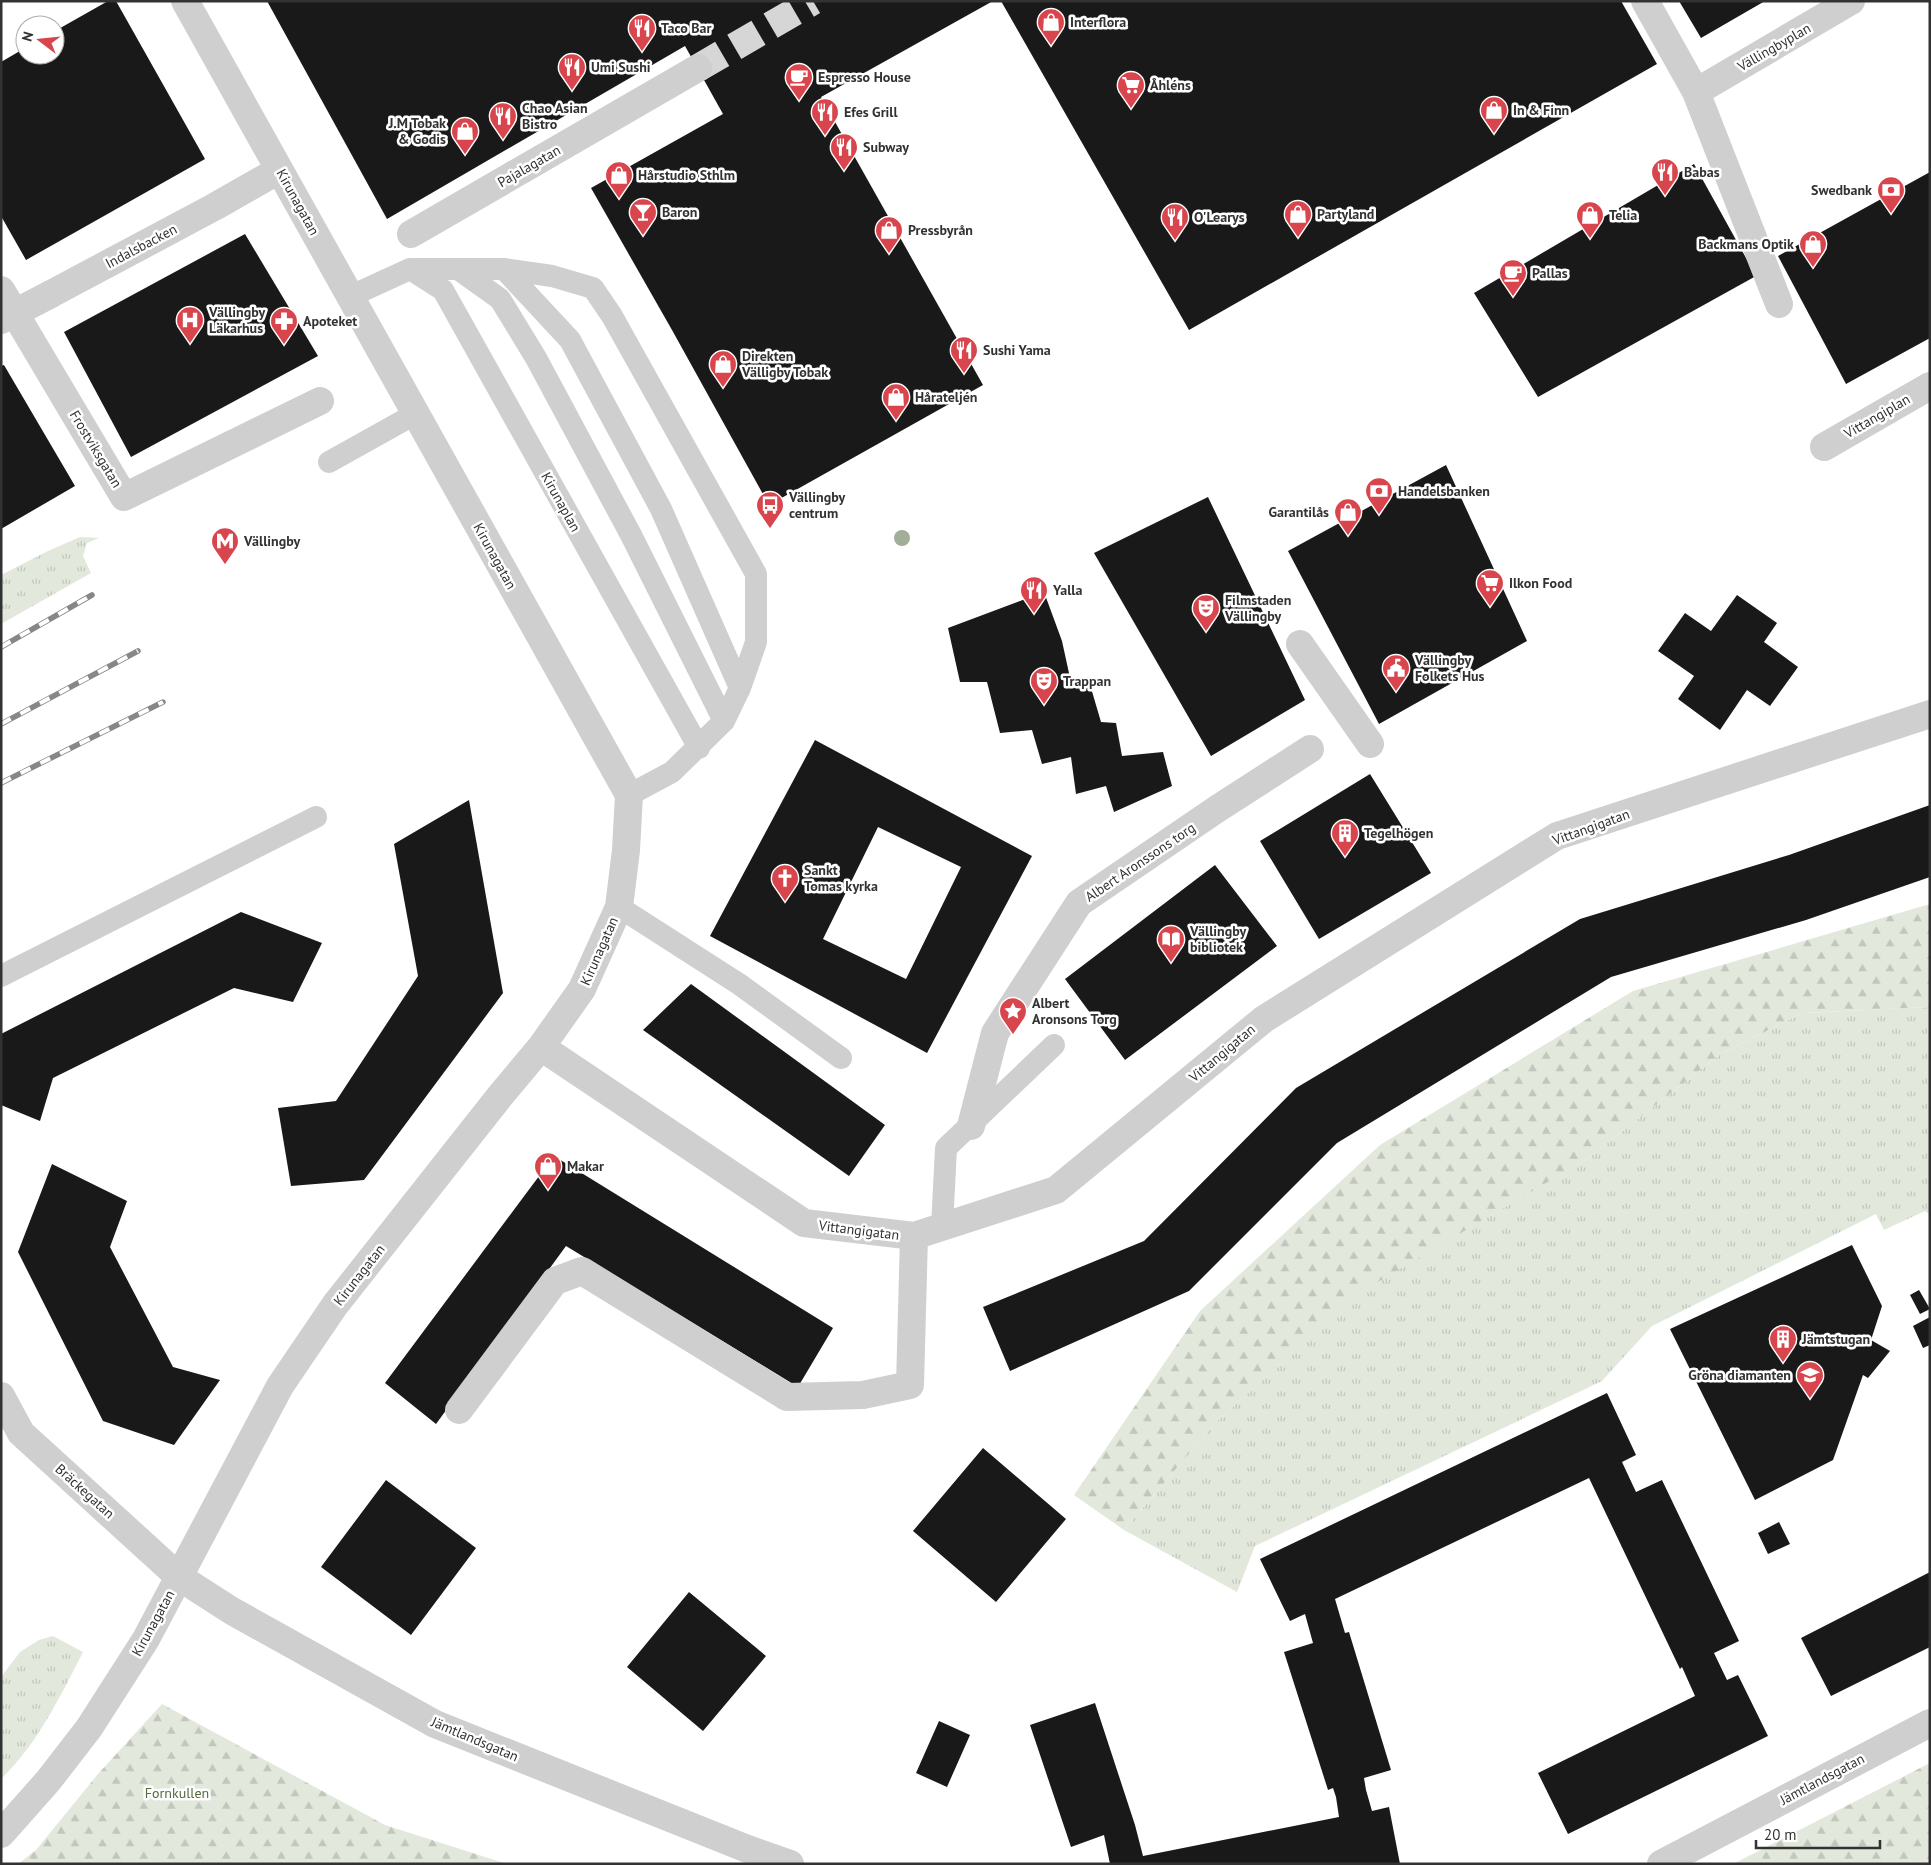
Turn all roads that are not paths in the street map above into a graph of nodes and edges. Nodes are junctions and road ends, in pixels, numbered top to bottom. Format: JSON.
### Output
{"nodes":[{"id":1,"x":185,"y":1,"type":"edge"},
{"id":2,"x":1645,"y":1,"type":"edge"},
{"id":3,"x":1851,"y":1,"type":"edge"},
{"id":4,"x":698,"y":68,"type":"tunnel mouth"},
{"id":5,"x":1696,"y":92,"type":"junction"},
{"id":6,"x":279,"y":170,"type":"junction"},
{"id":7,"x":411,"y":234,"type":"dead end"},
{"id":8,"x":410,"y":269,"type":"junction"},
{"id":9,"x":458,"y":269,"type":"junction"},
{"id":10,"x":504,"y":269,"type":"junction"},
{"id":11,"x":1,"y":290,"type":"edge"},
{"id":12,"x":350,"y":296,"type":"junction"},
{"id":13,"x":1779,"y":304,"type":"dead end"},
{"id":14,"x":1,"y":320,"type":"edge"},
{"id":15,"x":1930,"y":386,"type":"edge"},
{"id":16,"x":320,"y":401,"type":"dead end"},
{"id":17,"x":416,"y":414,"type":"junction"},
{"id":18,"x":1824,"y":447,"type":"dead end"},
{"id":19,"x":328,"y":462,"type":"dead end"},
{"id":20,"x":1300,"y":644,"type":"dead end"},
{"id":21,"x":740,"y":688,"type":"junction"},
{"id":22,"x":1930,"y":714,"type":"edge"},
{"id":23,"x":724,"y":721,"type":"junction"},
{"id":24,"x":1370,"y":744,"type":"dead end"},
{"id":25,"x":699,"y":748,"type":"junction"},
{"id":26,"x":1310,"y":749,"type":"dead end"},
{"id":27,"x":629,"y":795,"type":"junction"},
{"id":28,"x":316,"y":817,"type":"dead end"},
{"id":29,"x":619,"y":907,"type":"junction"},
{"id":30,"x":1,"y":976,"type":"edge"},
{"id":31,"x":1054,"y":1046,"type":"dead end"},
{"id":32,"x":541,"y":1047,"type":"junction"},
{"id":33,"x":841,"y":1058,"type":"dead end"},
{"id":34,"x":971,"y":1126,"type":"junction"},
{"id":35,"x":942,"y":1227,"type":"junction"},
{"id":36,"x":914,"y":1236,"type":"junction"},
{"id":37,"x":1,"y":1396,"type":"edge"},
{"id":38,"x":459,"y":1410,"type":"dead end"},
{"id":39,"x":179,"y":1576,"type":"junction"},
{"id":40,"x":1930,"y":1723,"type":"edge"},
{"id":41,"x":1,"y":1834,"type":"edge"},
{"id":42,"x":790,"y":1864,"type":"edge"},
{"id":43,"x":1661,"y":1864,"type":"edge"}],
"edges":[{"from":1,"to":6,"type":"street","name":"Kirunagatan"},
{"from":2,"to":5,"type":"street"},
{"from":3,"to":5,"type":"street","name":"Vällingbyplan"},
{"from":4,"to":7,"type":"street","name":"Pajalagatan"},
{"from":5,"to":13,"type":"street"},
{"from":6,"to":12,"type":"street","name":"Kirunagatan"},
{"from":6,"to":14,"type":"street","name":"Indalsbacken","bridge":true},
{"from":8,"to":9,"type":"lane"},
{"from":8,"to":12,"type":"lane"},
{"from":8,"to":25,"type":"lane","name":"Kirunaplan"},
{"from":9,"to":10,"type":"lane"},
{"from":9,"to":23,"type":"lane"},
{"from":10,"to":21,"type":"lane"},
{"from":10,"to":21,"type":"lane"},
{"from":11,"to":16,"type":"street","name":"Frostviksgatan"},
{"from":12,"to":17,"type":"street","name":"Kirunagatan"},
{"from":15,"to":18,"type":"street","name":"Vittangiplan"},
{"from":17,"to":19,"type":"lane"},
{"from":17,"to":27,"type":"street","name":"Kirunagatan"},
{"from":20,"to":24,"type":"street"},
{"from":21,"to":23,"type":"lane"},
{"from":22,"to":35,"type":"street","name":"Vittangigatan"},
{"from":23,"to":25,"type":"lane"},
{"from":25,"to":27,"type":"lane"},
{"from":26,"to":34,"type":"street","name":"Albert Aronssons torg"},
{"from":27,"to":29,"type":"street","name":"Kirunagatan"},
{"from":28,"to":30,"type":"lane"},
{"from":29,"to":32,"type":"street","name":"Kirunagatan"},
{"from":29,"to":33,"type":"lane"},
{"from":31,"to":34,"type":"lane"},
{"from":32,"to":36,"type":"street","name":"Vittangigatan"},
{"from":32,"to":39,"type":"street","name":"Kirunagatan"},
{"from":34,"to":35,"type":"lane"},
{"from":35,"to":36,"type":"street","name":"Vittangigatan"},
{"from":36,"to":38,"type":"street"},
{"from":37,"to":39,"type":"street","name":"Bräckegatan"},
{"from":39,"to":41,"type":"street","name":"Kirunagatan"},
{"from":39,"to":42,"type":"street","name":"Jämtlandsgatan"},
{"from":40,"to":43,"type":"street","name":"Jämtlandsgatan"}]}
